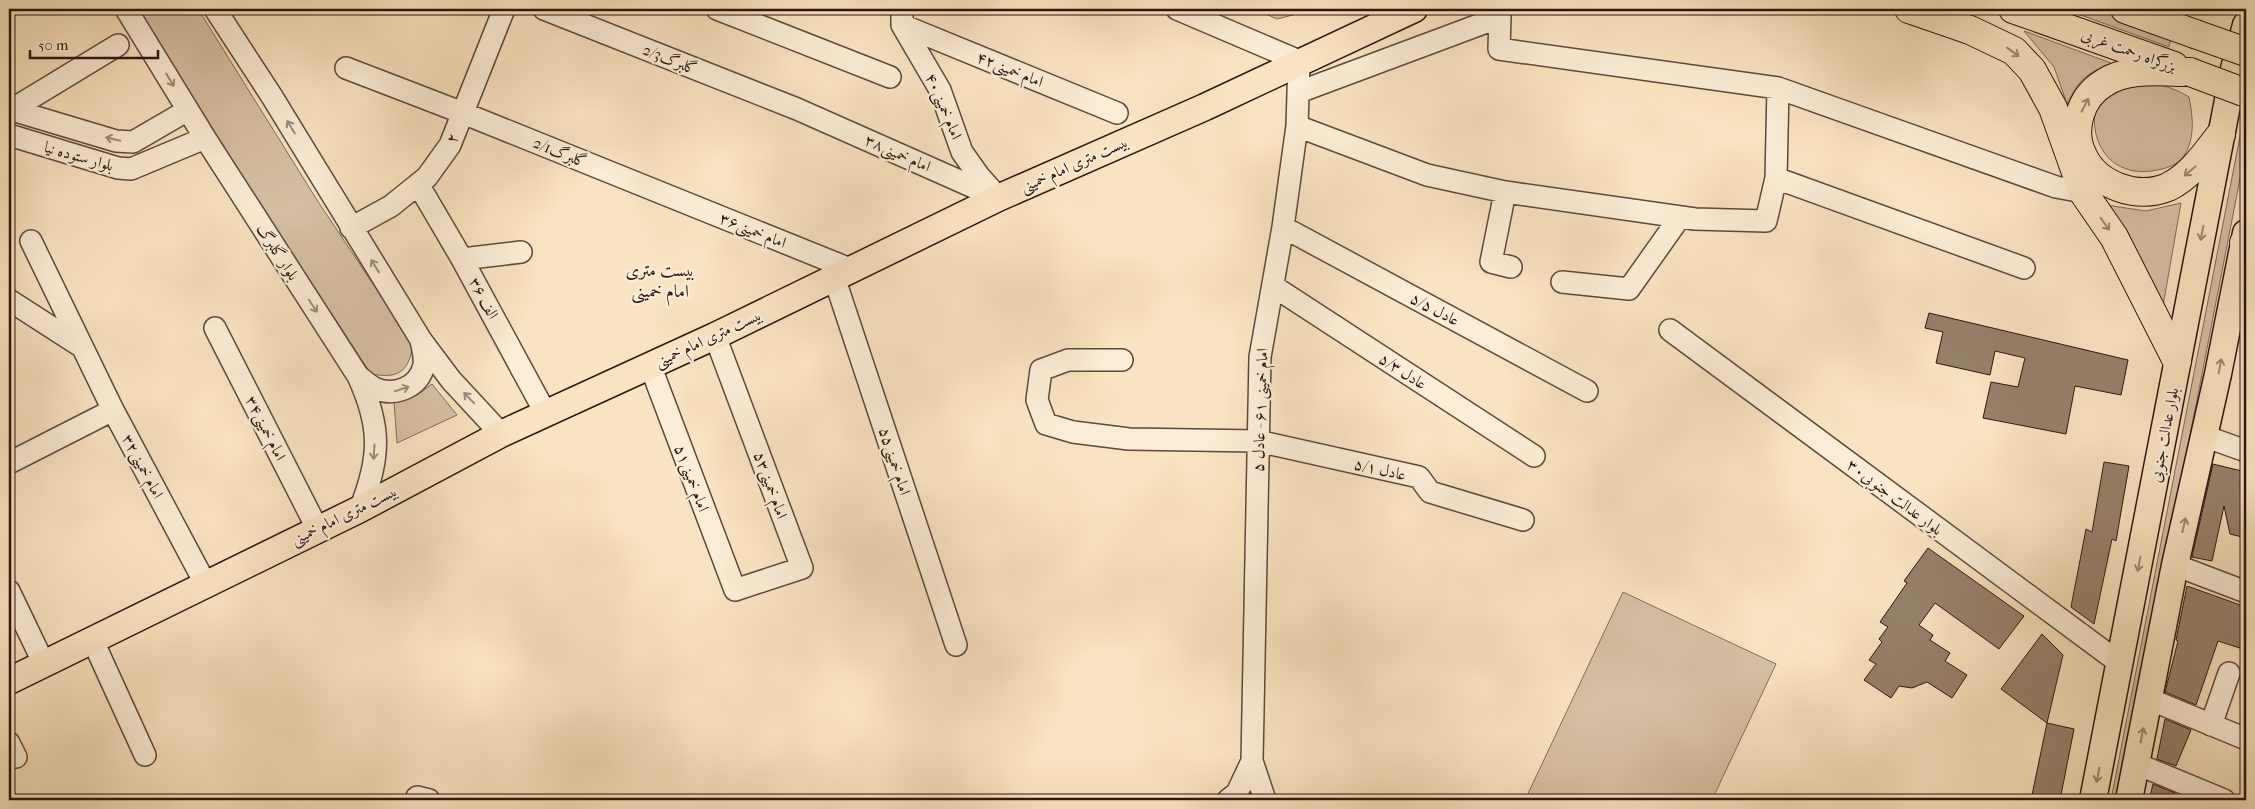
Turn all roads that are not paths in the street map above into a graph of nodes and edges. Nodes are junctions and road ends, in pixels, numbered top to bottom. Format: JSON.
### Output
{"nodes":[{"id":1,"x":126,"y":9,"type":"edge"},
{"id":2,"x":215,"y":9,"type":"edge"},
{"id":3,"x":504,"y":9,"type":"edge"},
{"id":4,"x":544,"y":9,"type":"edge"},
{"id":5,"x":717,"y":9,"type":"edge"},
{"id":6,"x":1414,"y":9,"type":"edge"},
{"id":7,"x":1910,"y":9,"type":"edge"},
{"id":8,"x":2013,"y":9,"type":"edge"},
{"id":9,"x":1188,"y":11,"type":"edge"},
{"id":10,"x":2135,"y":11,"type":"edge"},
{"id":11,"x":902,"y":17,"type":"edge"},
{"id":12,"x":2246,"y":25,"type":"edge"},
{"id":13,"x":118,"y":45,"type":"dead end"},
{"id":14,"x":2240,"y":61,"type":"edge"},
{"id":15,"x":1299,"y":62,"type":"junction"},
{"id":16,"x":346,"y":68,"type":"dead end"},
{"id":17,"x":2190,"y":72,"type":"junction"},
{"id":18,"x":890,"y":77,"type":"dead end"},
{"id":19,"x":1778,"y":88,"type":"junction"},
{"id":20,"x":1299,"y":92,"type":"junction"},
{"id":21,"x":2246,"y":93,"type":"edge"},
{"id":22,"x":797,"y":109,"type":"joint"},
{"id":23,"x":10,"y":110,"type":"edge"},
{"id":24,"x":188,"y":110,"type":"junction"},
{"id":25,"x":463,"y":113,"type":"junction"},
{"id":26,"x":1117,"y":114,"type":"dead end"},
{"id":27,"x":1297,"y":126,"type":"junction"},
{"id":28,"x":2221,"y":134,"type":"junction"},
{"id":29,"x":9,"y":135,"type":"edge"},
{"id":30,"x":144,"y":135,"type":"junction"},
{"id":31,"x":204,"y":138,"type":"junction"},
{"id":32,"x":156,"y":158,"type":"junction"},
{"id":33,"x":1776,"y":178,"type":"junction"},
{"id":34,"x":418,"y":184,"type":"junction"},
{"id":35,"x":656,"y":191,"type":"joint"},
{"id":36,"x":1505,"y":192,"type":"junction"},
{"id":37,"x":2083,"y":192,"type":"junction"},
{"id":38,"x":998,"y":198,"type":"junction"},
{"id":39,"x":1680,"y":217,"type":"junction"},
{"id":40,"x":1283,"y":227,"type":"junction"},
{"id":41,"x":351,"y":228,"type":"junction"},
{"id":42,"x":2246,"y":239,"type":"edge"},
{"id":43,"x":31,"y":241,"type":"dead end"},
{"id":44,"x":521,"y":252,"type":"dead end"},
{"id":45,"x":462,"y":259,"type":"junction"},
{"id":46,"x":1511,"y":268,"type":"dead end"},
{"id":47,"x":2024,"y":268,"type":"dead end"},
{"id":48,"x":842,"y":273,"type":"junction"},
{"id":49,"x":1562,"y":282,"type":"dead end"},
{"id":50,"x":1273,"y":286,"type":"junction"},
{"id":51,"x":2241,"y":288,"type":"edge"},
{"id":52,"x":9,"y":300,"type":"edge"},
{"id":53,"x":215,"y":328,"type":"dead end"},
{"id":54,"x":1670,"y":330,"type":"dead end"},
{"id":55,"x":715,"y":336,"type":"junction"},
{"id":56,"x":421,"y":340,"type":"junction"},
{"id":57,"x":82,"y":347,"type":"junction"},
{"id":58,"x":1122,"y":360,"type":"dead end"},
{"id":59,"x":2177,"y":361,"type":"junction"},
{"id":60,"x":650,"y":365,"type":"junction"},
{"id":61,"x":358,"y":376,"type":"junction"},
{"id":62,"x":1587,"y":391,"type":"dead end"},
{"id":63,"x":113,"y":410,"type":"junction"},
{"id":64,"x":546,"y":414,"type":"junction"},
{"id":65,"x":501,"y":434,"type":"junction"},
{"id":66,"x":2204,"y":436,"type":"junction"},
{"id":67,"x":1258,"y":441,"type":"junction"},
{"id":68,"x":2246,"y":451,"type":"edge"},
{"id":69,"x":1534,"y":456,"type":"dead end"},
{"id":70,"x":11,"y":462,"type":"dead end"},
{"id":71,"x":360,"y":509,"type":"junction"},
{"id":72,"x":1523,"y":520,"type":"dead end"},
{"id":73,"x":317,"y":528,"type":"junction"},
{"id":74,"x":2175,"y":565,"type":"junction"},
{"id":75,"x":205,"y":583,"type":"junction"},
{"id":76,"x":735,"y":590,"type":"joint"},
{"id":77,"x":9,"y":591,"type":"edge"},
{"id":78,"x":2246,"y":592,"type":"edge"},
{"id":79,"x":93,"y":641,"type":"junction"},
{"id":80,"x":956,"y":645,"type":"dead end"},
{"id":81,"x":44,"y":664,"type":"junction"},
{"id":82,"x":2121,"y":664,"type":"junction"},
{"id":83,"x":2229,"y":673,"type":"dead end"},
{"id":84,"x":9,"y":681,"type":"edge"},
{"id":85,"x":2149,"y":699,"type":"junction"},
{"id":86,"x":2211,"y":725,"type":"junction"},
{"id":87,"x":2246,"y":739,"type":"edge"},
{"id":88,"x":146,"y":755,"type":"dead end"},
{"id":89,"x":1252,"y":761,"type":"junction"},
{"id":90,"x":2137,"y":764,"type":"junction"},
{"id":91,"x":1228,"y":800,"type":"edge"},
{"id":92,"x":1265,"y":800,"type":"edge"},
{"id":93,"x":2093,"y":800,"type":"edge"},
{"id":94,"x":2129,"y":800,"type":"edge"},
{"id":95,"x":2224,"y":800,"type":"edge"}],
"edges":[{"from":1,"to":24,"type":"street","name":"بلوار گلبرگ","one_way":true},
{"from":41,"to":2,"type":"street","one_way":true},
{"from":3,"to":25,"type":"street","name":"۲"},
{"from":4,"to":22,"type":"street","name":"2/3گلبرگ"},
{"from":5,"to":18,"type":"street"},
{"from":6,"to":15,"type":"main road","name":"بیست متری امام خمینی"},
{"from":7,"to":37,"type":"highway","one_way":true},
{"from":8,"to":17,"type":"highway","name":"بزرگراه رحمت غربی"},
{"from":9,"to":15,"type":"street"},
{"from":10,"to":14,"type":"highway","bridge":true},
{"from":11,"to":26,"type":"street","name":"امام خمینی۴۲"},
{"from":11,"to":38,"type":"street","name":"امام خمینی۴۰"},
{"from":12,"to":14,"type":"main road","name":"بلوار عدالت جنوبی"},
{"from":13,"to":23,"type":"street"},
{"from":14,"to":28,"type":"main road","name":"بلوار عدالت جنوبی"},
{"from":15,"to":20,"type":"street","name":"امام خمینی ۶۱ - عادل ۵"},
{"from":15,"to":38,"type":"main road","name":"بیست متری امام خمینی"},
{"from":16,"to":25,"type":"street","name":"2/1گلبرگ"},
{"from":17,"to":21,"type":"highway","name":"بزرگراه رحمت غربی","bridge":true},
{"from":28,"to":17,"type":"highway","one_way":true},
{"from":19,"to":20,"type":"street"},
{"from":19,"to":33,"type":"street"},
{"from":19,"to":37,"type":"street"},
{"from":20,"to":27,"type":"street","name":"امام خمینی ۶۱ - عادل ۵"},
{"from":22,"to":38,"type":"street","name":"امام خمینی۳۸"},
{"from":30,"to":23,"type":"street","name":"بلوار ستوده نیا","one_way":true},
{"from":24,"to":30,"type":"street","name":"بلوار ستوده نیا"},
{"from":24,"to":31,"type":"street","name":"بلوار گلبرگ"},
{"from":25,"to":34,"type":"street","name":"۲"},
{"from":25,"to":35,"type":"street","name":"2/1گلبرگ"},
{"from":27,"to":36,"type":"street"},
{"from":27,"to":40,"type":"street","name":"امام خمینی ۶۱ - عادل ۵"},
{"from":28,"to":59,"type":"main road","name":"بلوار عدالت جنوبی","one_way":true},
{"from":29,"to":32,"type":"street","name":"بلوار ستوده نیا"},
{"from":30,"to":32,"type":"street"},
{"from":31,"to":32,"type":"street","name":"بلوار ستوده نیا"},
{"from":31,"to":61,"type":"street","name":"بلوار گلبرگ","one_way":true},
{"from":33,"to":39,"type":"street"},
{"from":33,"to":47,"type":"street"},
{"from":34,"to":41,"type":"street","name":"۲"},
{"from":34,"to":45,"type":"street","name":"۳۶ الف"},
{"from":35,"to":48,"type":"street","name":"امام خمینی۳۶"},
{"from":36,"to":39,"type":"street"},
{"from":36,"to":46,"type":"street"},
{"from":37,"to":59,"type":"highway","one_way":true},
{"from":38,"to":48,"type":"main road","name":"بیست متری امام خمینی"},
{"from":39,"to":49,"type":"street"},
{"from":40,"to":50,"type":"street","name":"امام خمینی ۶۱ - عادل ۵"},
{"from":40,"to":62,"type":"street","name":"عادل ۵/۵"},
{"from":56,"to":41,"type":"street","one_way":true},
{"from":42,"to":51,"type":"main road"},
{"from":43,"to":57,"type":"street","name":"امام خمینی۳۲"},
{"from":44,"to":45,"type":"street"},
{"from":45,"to":64,"type":"street","name":"۳۶ الف"},
{"from":48,"to":55,"type":"main road","name":"بیست متری امام خمینی"},
{"from":48,"to":80,"type":"street","name":"امام خمینی۵۵"},
{"from":50,"to":67,"type":"street","name":"امام خمینی ۶۱ - عادل ۵"},
{"from":50,"to":69,"type":"street","name":"عادل ۵/۳"},
{"from":66,"to":51,"type":"main road","one_way":true},
{"from":52,"to":57,"type":"street"},
{"from":53,"to":73,"type":"street","name":"امام خمینی۳۴"},
{"from":54,"to":82,"type":"street","name":"بلوار عدالت جنوبی۳۰"},
{"from":55,"to":60,"type":"main road","name":"بیست متری امام خمینی"},
{"from":55,"to":76,"type":"street","name":"امام خمینی۵۳"},
{"from":61,"to":56,"type":"street","one_way":true},
{"from":65,"to":56,"type":"street","one_way":true},
{"from":57,"to":63,"type":"street","name":"امام خمینی۳۲"},
{"from":58,"to":67,"type":"street","name":"عادل ۵/۱"},
{"from":59,"to":82,"type":"main road","name":"بلوار عدالت جنوبی","one_way":true},
{"from":60,"to":64,"type":"main road","name":"بیست متری امام خمینی"},
{"from":60,"to":76,"type":"street","name":"امام خمینی۵۱"},
{"from":61,"to":71,"type":"street","name":"بلوار گلبرگ","one_way":true},
{"from":63,"to":70,"type":"street"},
{"from":63,"to":75,"type":"street","name":"امام خمینی۳۲"},
{"from":64,"to":65,"type":"main road","name":"بیست متری امام خمینی"},
{"from":65,"to":71,"type":"main road","name":"بیست متری امام خمینی"},
{"from":66,"to":68,"type":"street"},
{"from":74,"to":66,"type":"main road","one_way":true},
{"from":67,"to":72,"type":"street","name":"عادل ۵/۱"},
{"from":67,"to":89,"type":"street","name":"امام خمینی ۶۱ - عادل ۵"},
{"from":71,"to":73,"type":"main road","name":"بیست متری امام خمینی"},
{"from":73,"to":75,"type":"main road","name":"بیست متری امام خمینی"},
{"from":74,"to":78,"type":"street"},
{"from":74,"to":85,"type":"main road"},
{"from":75,"to":79,"type":"main road","name":"بیست متری امام خمینی"},
{"from":77,"to":81,"type":"street"},
{"from":79,"to":81,"type":"main road","name":"بیست متری امام خمینی"},
{"from":79,"to":88,"type":"street"},
{"from":81,"to":84,"type":"main road","name":"بیست متری امام خمینی"},
{"from":82,"to":93,"type":"main road","name":"بلوار عدالت جنوبی","one_way":true},
{"from":83,"to":86,"type":"street"},
{"from":85,"to":86,"type":"street"},
{"from":90,"to":85,"type":"main road","one_way":true},
{"from":86,"to":87,"type":"street"},
{"from":89,"to":91,"type":"street","name":"امام خمینی ۶۱ - عادل ۵"},
{"from":89,"to":92,"type":"street","name":"امام خمینی ۶۱ - عادل ۵"},
{"from":90,"to":94,"type":"main road"},
{"from":90,"to":95,"type":"street"}]}
